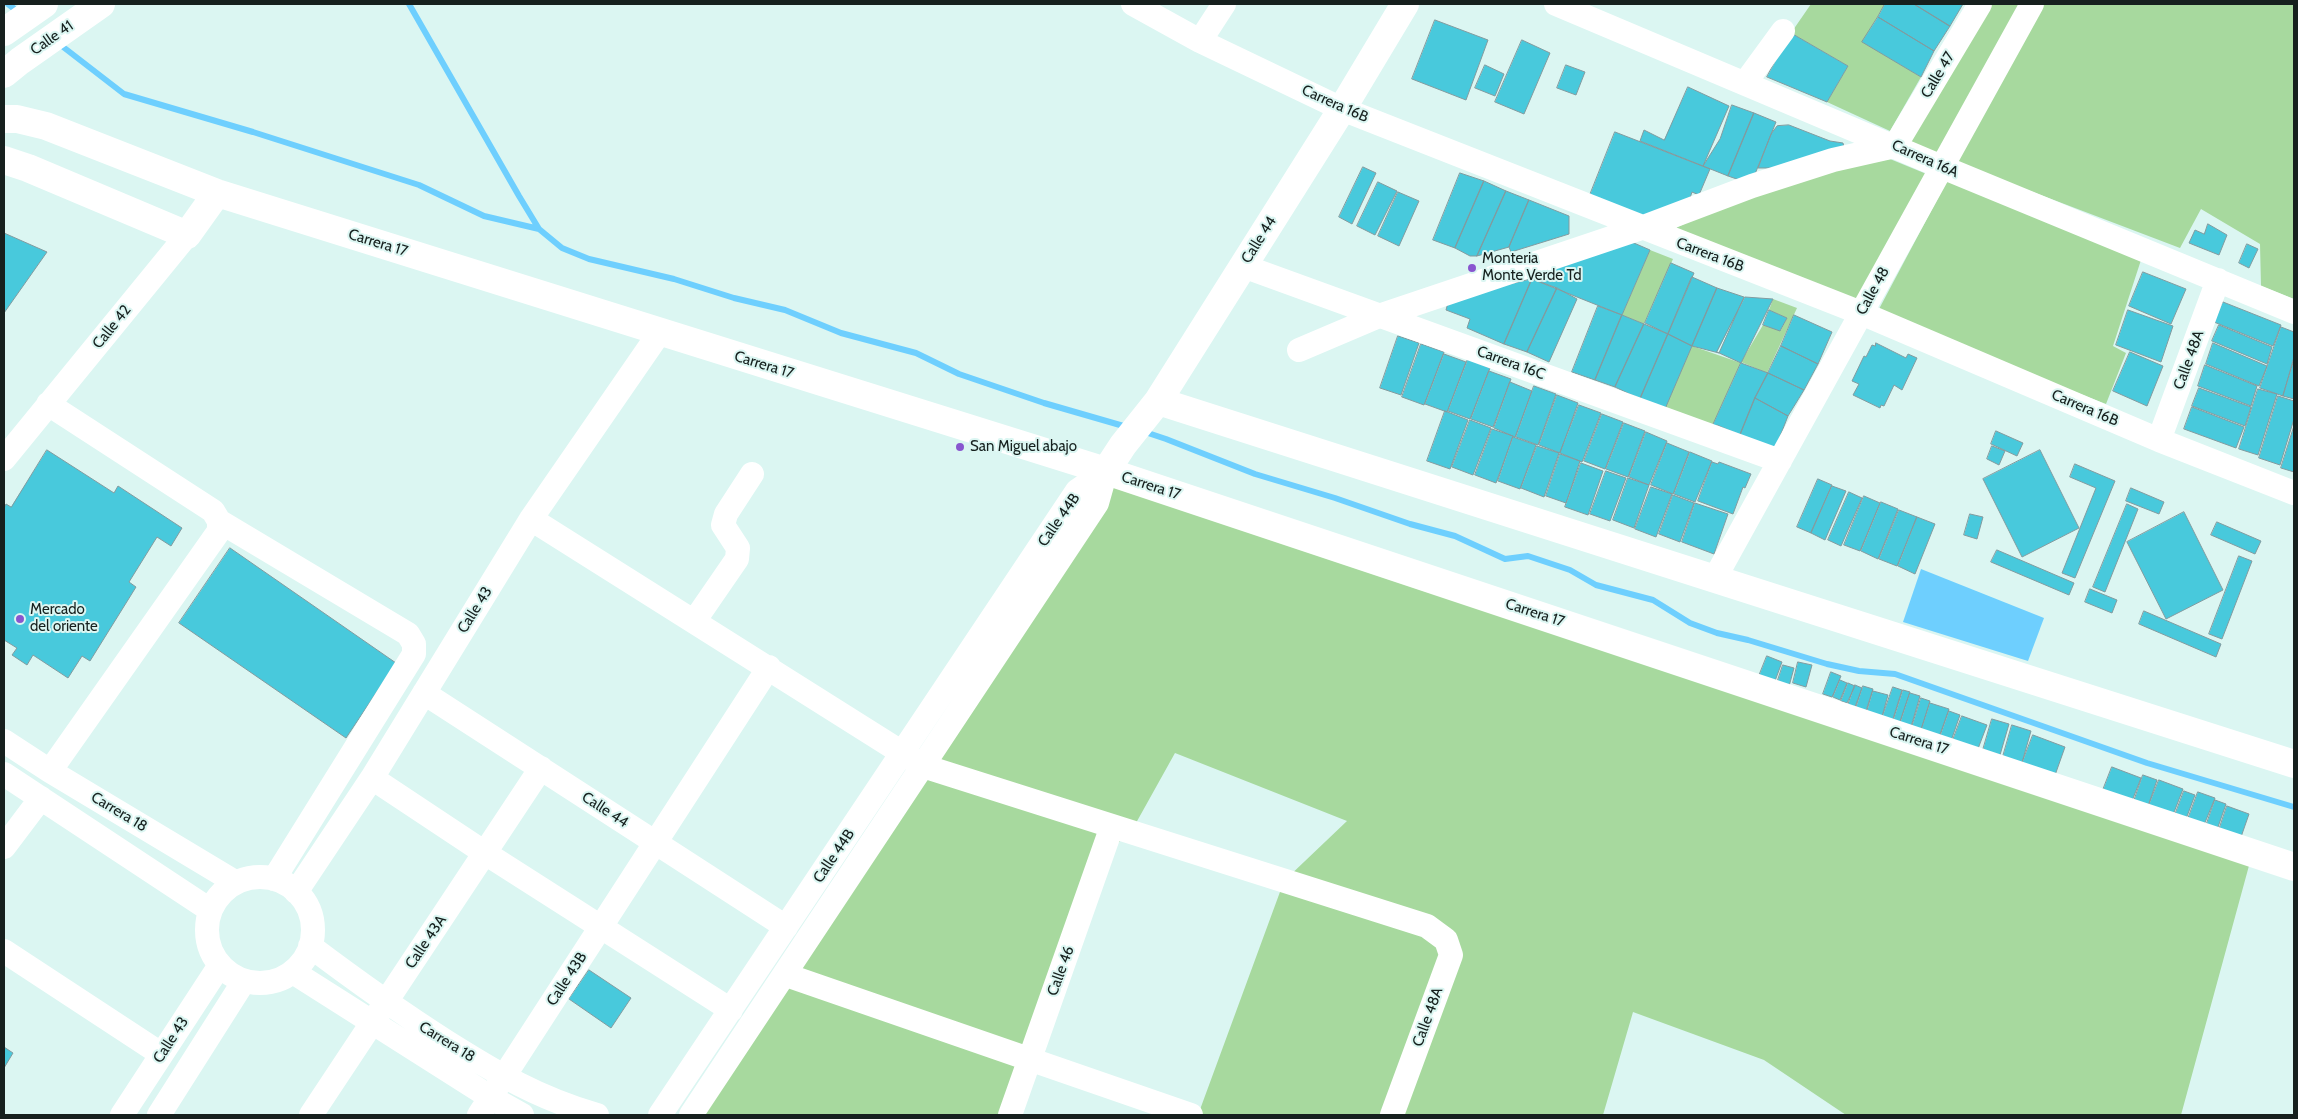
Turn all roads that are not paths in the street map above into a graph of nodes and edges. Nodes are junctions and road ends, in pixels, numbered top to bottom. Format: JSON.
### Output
{"nodes":[{"id":1,"x":44,"y":4,"type":"edge"},
{"id":2,"x":102,"y":4,"type":"edge"},
{"id":3,"x":1132,"y":4,"type":"edge"},
{"id":4,"x":1224,"y":4,"type":"edge"},
{"id":5,"x":1405,"y":4,"type":"edge"},
{"id":6,"x":1556,"y":4,"type":"edge"},
{"id":7,"x":1980,"y":4,"type":"edge"},
{"id":8,"x":2032,"y":4,"type":"edge"},
{"id":9,"x":1600,"y":12,"type":"edge"},
{"id":10,"x":4,"y":32,"type":"edge"},
{"id":11,"x":1783,"y":32,"type":"dead end"},
{"id":12,"x":1200,"y":41,"type":"junction"},
{"id":13,"x":4,"y":74,"type":"edge"},
{"id":14,"x":1745,"y":83,"type":"junction"},
{"id":15,"x":1342,"y":109,"type":"junction"},
{"id":16,"x":4,"y":119,"type":"edge"},
{"id":17,"x":1896,"y":146,"type":"junction"},
{"id":18,"x":4,"y":160,"type":"edge"},
{"id":19,"x":1942,"y":167,"type":"junction"},
{"id":20,"x":217,"y":193,"type":"junction"},
{"id":21,"x":1641,"y":228,"type":"junction"},
{"id":22,"x":187,"y":235,"type":"junction"},
{"id":23,"x":1243,"y":266,"type":"junction"},
{"id":24,"x":2218,"y":280,"type":"junction"},
{"id":25,"x":1442,"y":296,"type":"junction"},
{"id":26,"x":2294,"y":312,"type":"edge"},
{"id":27,"x":1862,"y":313,"type":"junction"},
{"id":28,"x":1379,"y":316,"type":"junction"},
{"id":29,"x":660,"y":332,"type":"junction"},
{"id":30,"x":1428,"y":333,"type":"junction"},
{"id":31,"x":1299,"y":350,"type":"dead end"},
{"id":32,"x":48,"y":404,"type":"junction"},
{"id":33,"x":1155,"y":406,"type":"junction"},
{"id":34,"x":2160,"y":440,"type":"junction"},
{"id":35,"x":4,"y":459,"type":"edge"},
{"id":36,"x":1780,"y":461,"type":"junction"},
{"id":37,"x":1106,"y":471,"type":"junction"},
{"id":38,"x":752,"y":474,"type":"dead end"},
{"id":39,"x":2294,"y":493,"type":"edge"},
{"id":40,"x":531,"y":519,"type":"junction"},
{"id":41,"x":219,"y":521,"type":"junction"},
{"id":42,"x":1064,"y":532,"type":"junction"},
{"id":43,"x":1715,"y":578,"type":"junction"},
{"id":44,"x":695,"y":620,"type":"junction"},
{"id":45,"x":769,"y":667,"type":"junction"},
{"id":46,"x":424,"y":693,"type":"junction"},
{"id":47,"x":4,"y":741,"type":"edge"},
{"id":48,"x":903,"y":752,"type":"junction"},
{"id":49,"x":2294,"y":764,"type":"edge"},
{"id":50,"x":923,"y":766,"type":"junction"},
{"id":51,"x":541,"y":768,"type":"junction"},
{"id":52,"x":50,"y":771,"type":"junction"},
{"id":53,"x":4,"y":774,"type":"edge"},
{"id":54,"x":372,"y":778,"type":"junction"},
{"id":55,"x":41,"y":798,"type":"junction"},
{"id":56,"x":1112,"y":826,"type":"junction"},
{"id":57,"x":656,"y":844,"type":"junction"},
{"id":58,"x":4,"y":847,"type":"edge"},
{"id":59,"x":485,"y":853,"type":"junction"},
{"id":60,"x":2294,"y":867,"type":"edge"},
{"id":61,"x":274,"y":879,"type":"junction"},
{"id":62,"x":235,"y":882,"type":"junction"},
{"id":63,"x":296,"y":892,"type":"junction"},
{"id":64,"x":210,"y":910,"type":"junction"},
{"id":65,"x":602,"y":927,"type":"junction"},
{"id":66,"x":786,"y":927,"type":"junction"},
{"id":67,"x":310,"y":946,"type":"junction"},
{"id":68,"x":4,"y":951,"type":"edge"},
{"id":69,"x":220,"y":965,"type":"junction"},
{"id":70,"x":292,"y":972,"type":"junction"},
{"id":71,"x":786,"y":975,"type":"junction"},
{"id":72,"x":244,"y":981,"type":"junction"},
{"id":73,"x":386,"y":1002,"type":"junction"},
{"id":74,"x":731,"y":1010,"type":"junction"},
{"id":75,"x":373,"y":1023,"type":"junction"},
{"id":76,"x":161,"y":1054,"type":"junction"},
{"id":77,"x":1029,"y":1059,"type":"junction"},
{"id":78,"x":504,"y":1077,"type":"junction"},
{"id":79,"x":484,"y":1106,"type":"edge"},
{"id":80,"x":122,"y":1115,"type":"edge"},
{"id":81,"x":159,"y":1115,"type":"edge"},
{"id":82,"x":311,"y":1115,"type":"edge"},
{"id":83,"x":522,"y":1115,"type":"edge"},
{"id":84,"x":596,"y":1115,"type":"edge"},
{"id":85,"x":660,"y":1115,"type":"edge"},
{"id":86,"x":691,"y":1115,"type":"edge"},
{"id":87,"x":1010,"y":1115,"type":"edge"},
{"id":88,"x":1191,"y":1115,"type":"edge"},
{"id":89,"x":1392,"y":1115,"type":"edge"}],
"edges":[{"from":1,"to":10,"type":"street"},
{"from":2,"to":13,"type":"street","name":"Calle 41"},
{"from":3,"to":12,"type":"street","name":"Carrera 16B"},
{"from":4,"to":12,"type":"street"},
{"from":5,"to":15,"type":"street","name":"Calle 44"},
{"from":6,"to":9,"type":"street","name":"Carrera 16A"},
{"from":7,"to":17,"type":"street","name":"Calle 47"},
{"from":8,"to":19,"type":"street","name":"Calle 48"},
{"from":9,"to":14,"type":"street","name":"Carrera 16A"},
{"from":11,"to":14,"type":"street"},
{"from":12,"to":15,"type":"street","name":"Carrera 16B"},
{"from":14,"to":17,"type":"street","name":"Carrera 16A"},
{"from":15,"to":21,"type":"street","name":"Carrera 16B"},
{"from":15,"to":23,"type":"street","name":"Calle 44"},
{"from":16,"to":20,"type":"street","name":"Carrera 17"},
{"from":17,"to":19,"type":"street","name":"Carrera 16A"},
{"from":17,"to":21,"type":"street"},
{"from":18,"to":22,"type":"street"},
{"from":19,"to":24,"type":"street","name":"Carrera 16A"},
{"from":19,"to":27,"type":"street","name":"Calle 48"},
{"from":20,"to":22,"type":"street","name":"Calle 42"},
{"from":20,"to":29,"type":"street","name":"Carrera 17"},
{"from":21,"to":25,"type":"street"},
{"from":21,"to":27,"type":"street","name":"Carrera 16B"},
{"from":22,"to":32,"type":"street","name":"Calle 42"},
{"from":23,"to":28,"type":"street","name":"Carrera 16C"},
{"from":23,"to":33,"type":"street","name":"Calle 44"},
{"from":24,"to":26,"type":"street","name":"Carrera 16A"},
{"from":24,"to":34,"type":"street","name":"Calle 48A"},
{"from":25,"to":28,"type":"street"},
{"from":25,"to":30,"type":"street"},
{"from":27,"to":34,"type":"street","name":"Carrera 16B"},
{"from":27,"to":36,"type":"street","name":"Calle 48"},
{"from":28,"to":30,"type":"street","name":"Carrera 16C"},
{"from":28,"to":31,"type":"street"},
{"from":29,"to":37,"type":"street","name":"Carrera 17"},
{"from":29,"to":40,"type":"street","name":"Calle 43"},
{"from":30,"to":36,"type":"street","name":"Carrera 16C"},
{"from":32,"to":35,"type":"street","name":"Calle 42"},
{"from":32,"to":41,"type":"street"},
{"from":33,"to":37,"type":"street","name":"Calle 44"},
{"from":33,"to":43,"type":"street"},
{"from":34,"to":39,"type":"street","name":"Carrera 16B"},
{"from":36,"to":43,"type":"street","name":"Calle 48"},
{"from":37,"to":42,"type":"street","name":"Calle 44B"},
{"from":37,"to":60,"type":"street","name":"Carrera 17"},
{"from":38,"to":44,"type":"street"},
{"from":40,"to":44,"type":"street"},
{"from":40,"to":46,"type":"street","name":"Calle 43"},
{"from":41,"to":52,"type":"street"},
{"from":41,"to":61,"type":"street"},
{"from":42,"to":48,"type":"street","name":"Calle 44B"},
{"from":42,"to":50,"type":"street","name":"Calle 44B"},
{"from":43,"to":49,"type":"street"},
{"from":44,"to":45,"type":"street"},
{"from":45,"to":48,"type":"street"},
{"from":45,"to":57,"type":"street","name":"Calle 43B"},
{"from":46,"to":51,"type":"street","name":"Calle 44"},
{"from":46,"to":54,"type":"street","name":"Calle 43"},
{"from":47,"to":52,"type":"street","name":"Carrera 18"},
{"from":48,"to":50,"type":"street"},
{"from":48,"to":66,"type":"street","name":"Calle 44B"},
{"from":50,"to":56,"type":"street"},
{"from":50,"to":71,"type":"street","name":"Calle 44B"},
{"from":51,"to":57,"type":"street","name":"Calle 44"},
{"from":51,"to":59,"type":"street","name":"Calle 43A"},
{"from":52,"to":62,"type":"street","name":"Carrera 18"},
{"from":53,"to":55,"type":"street","name":"Carrera 18"},
{"from":54,"to":59,"type":"street"},
{"from":54,"to":63,"type":"street","name":"Calle 43"},
{"from":55,"to":58,"type":"street"},
{"from":55,"to":64,"type":"street","name":"Carrera 18"},
{"from":56,"to":77,"type":"street","name":"Calle 46"},
{"from":56,"to":89,"type":"street","name":"Calle 48A"},
{"from":57,"to":65,"type":"street","name":"Calle 43B"},
{"from":57,"to":66,"type":"street","name":"Calle 44"},
{"from":59,"to":65,"type":"street"},
{"from":59,"to":73,"type":"street","name":"Calle 43A"},
{"from":61,"to":62,"type":"street"},
{"from":61,"to":63,"type":"street"},
{"from":62,"to":64,"type":"street"},
{"from":63,"to":67,"type":"street"},
{"from":64,"to":69,"type":"street"},
{"from":65,"to":74,"type":"street"},
{"from":65,"to":78,"type":"street","name":"Calle 43B"},
{"from":66,"to":74,"type":"street","name":"Calle 44B"},
{"from":67,"to":70,"type":"street"},
{"from":67,"to":73,"type":"street","name":"Carrera 18"},
{"from":68,"to":76,"type":"street"},
{"from":69,"to":72,"type":"street"},
{"from":69,"to":76,"type":"street","name":"Calle 43"},
{"from":70,"to":72,"type":"street"},
{"from":70,"to":75,"type":"street","name":"Carrera 18"},
{"from":71,"to":77,"type":"street"},
{"from":71,"to":86,"type":"street","name":"Calle 44B"},
{"from":72,"to":81,"type":"street","name":"Calle 43"},
{"from":73,"to":75,"type":"street","name":"Calle 43A"},
{"from":73,"to":78,"type":"street","name":"Carrera 18"},
{"from":74,"to":85,"type":"street","name":"Calle 44B"},
{"from":75,"to":79,"type":"street","name":"Carrera 18"},
{"from":75,"to":82,"type":"street","name":"Calle 43A"},
{"from":76,"to":80,"type":"street","name":"Calle 43"},
{"from":77,"to":87,"type":"street","name":"Calle 46"},
{"from":77,"to":88,"type":"street"},
{"from":78,"to":79,"type":"street","name":"Calle 43B"},
{"from":78,"to":84,"type":"street","name":"Carrera 18"},
{"from":79,"to":83,"type":"street","name":"Carrera 18"}]}
